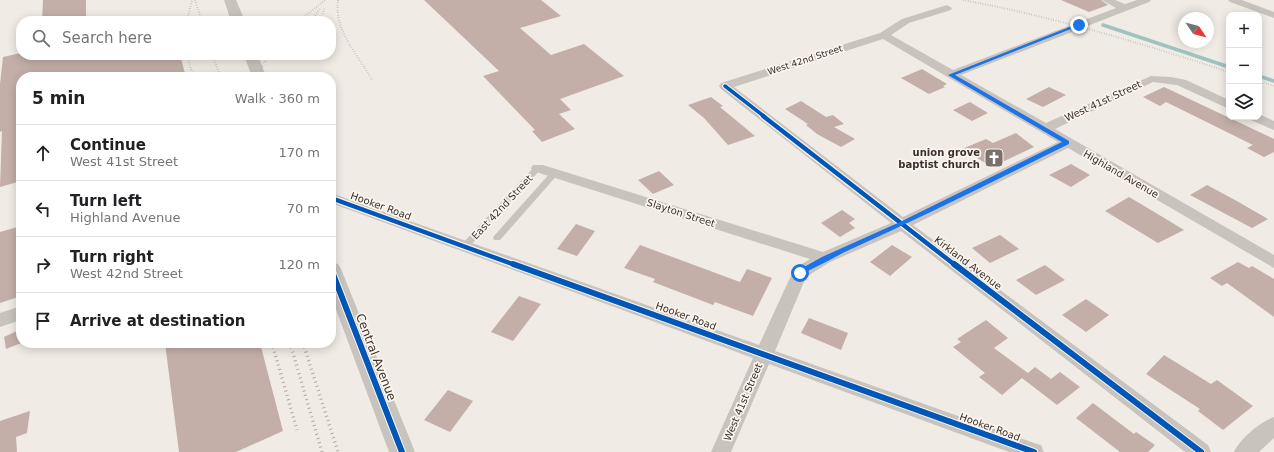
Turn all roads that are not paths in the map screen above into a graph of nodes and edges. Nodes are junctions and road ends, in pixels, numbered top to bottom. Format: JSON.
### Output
{"nodes":[{"id":1,"x":230,"y":0,"type":"edge"},
{"id":2,"x":1107,"y":0,"type":"edge"},
{"id":3,"x":1146,"y":0,"type":"edge"},
{"id":4,"x":1233,"y":0,"type":"edge"},
{"id":5,"x":947,"y":8,"type":"dead end"},
{"id":6,"x":1125,"y":8,"type":"junction"},
{"id":7,"x":1274,"y":15,"type":"edge"},
{"id":8,"x":236,"y":16,"type":"edge"},
{"id":9,"x":884,"y":35,"type":"junction"},
{"id":10,"x":253,"y":60,"type":"edge"},
{"id":11,"x":257,"y":72,"type":"edge"},
{"id":12,"x":951,"y":75,"type":"junction"},
{"id":13,"x":725,"y":86,"type":"joint"},
{"id":14,"x":1226,"y":104,"type":"edge"},
{"id":15,"x":1261,"y":120,"type":"edge"},
{"id":16,"x":1274,"y":126,"type":"edge"},
{"id":17,"x":1044,"y":129,"type":"junction"},
{"id":18,"x":1067,"y":143,"type":"junction"},
{"id":19,"x":538,"y":168,"type":"joint"},
{"id":20,"x":555,"y":173,"type":"junction"},
{"id":21,"x":336,"y":200,"type":"edge"},
{"id":22,"x":902,"y":224,"type":"junction"},
{"id":23,"x":497,"y":238,"type":"dead end"},
{"id":24,"x":465,"y":246,"type":"junction"},
{"id":25,"x":824,"y":258,"type":"junction"},
{"id":26,"x":1274,"y":262,"type":"edge"},
{"id":27,"x":336,"y":282,"type":"edge"},
{"id":28,"x":16,"y":315,"type":"edge"},
{"id":29,"x":0,"y":320,"type":"edge"},
{"id":30,"x":763,"y":353,"type":"junction"},
{"id":31,"x":1274,"y":426,"type":"edge"},
{"id":32,"x":402,"y":452,"type":"edge"},
{"id":33,"x":721,"y":452,"type":"edge"},
{"id":34,"x":1034,"y":452,"type":"edge"},
{"id":35,"x":1201,"y":452,"type":"edge"},
{"id":36,"x":1244,"y":452,"type":"edge"}],
"edges":[{"from":1,"to":8,"type":"street"},
{"from":2,"to":6,"type":"street"},
{"from":3,"to":6,"type":"street"},
{"from":4,"to":7,"type":"street"},
{"from":5,"to":9,"type":"street"},
{"from":6,"to":12,"type":"street"},
{"from":9,"to":12,"type":"street","name":"Highland Avenue"},
{"from":9,"to":13,"type":"street","name":"West 42nd Street"},
{"from":10,"to":11,"type":"street"},
{"from":12,"to":17,"type":"street","name":"Highland Avenue"},
{"from":13,"to":22,"type":"street","name":"Kirkland Avenue"},
{"from":14,"to":17,"type":"street","name":"West 41st Street"},
{"from":15,"to":16,"type":"street"},
{"from":17,"to":18,"type":"street","name":"Highland Avenue"},
{"from":18,"to":22,"type":"street","name":"West 41st Street"},
{"from":18,"to":26,"type":"street","name":"Highland Avenue"},
{"from":19,"to":20,"type":"street","name":"Slayton Street"},
{"from":19,"to":24,"type":"lane","name":"East 42nd Street"},
{"from":20,"to":23,"type":"lane"},
{"from":20,"to":25,"type":"street","name":"Slayton Street"},
{"from":21,"to":24,"type":"street","name":"Hooker Road"},
{"from":22,"to":25,"type":"street","name":"West 41st Street"},
{"from":22,"to":35,"type":"street","name":"Kirkland Avenue"},
{"from":24,"to":30,"type":"street","name":"Hooker Road"},
{"from":25,"to":30,"type":"street","name":"West 41st Street"},
{"from":27,"to":32,"type":"street","name":"Central Avenue"},
{"from":28,"to":29,"type":"street"},
{"from":30,"to":33,"type":"street","name":"West 41st Street"},
{"from":30,"to":34,"type":"street","name":"Hooker Road"},
{"from":31,"to":36,"type":"street"}]}
